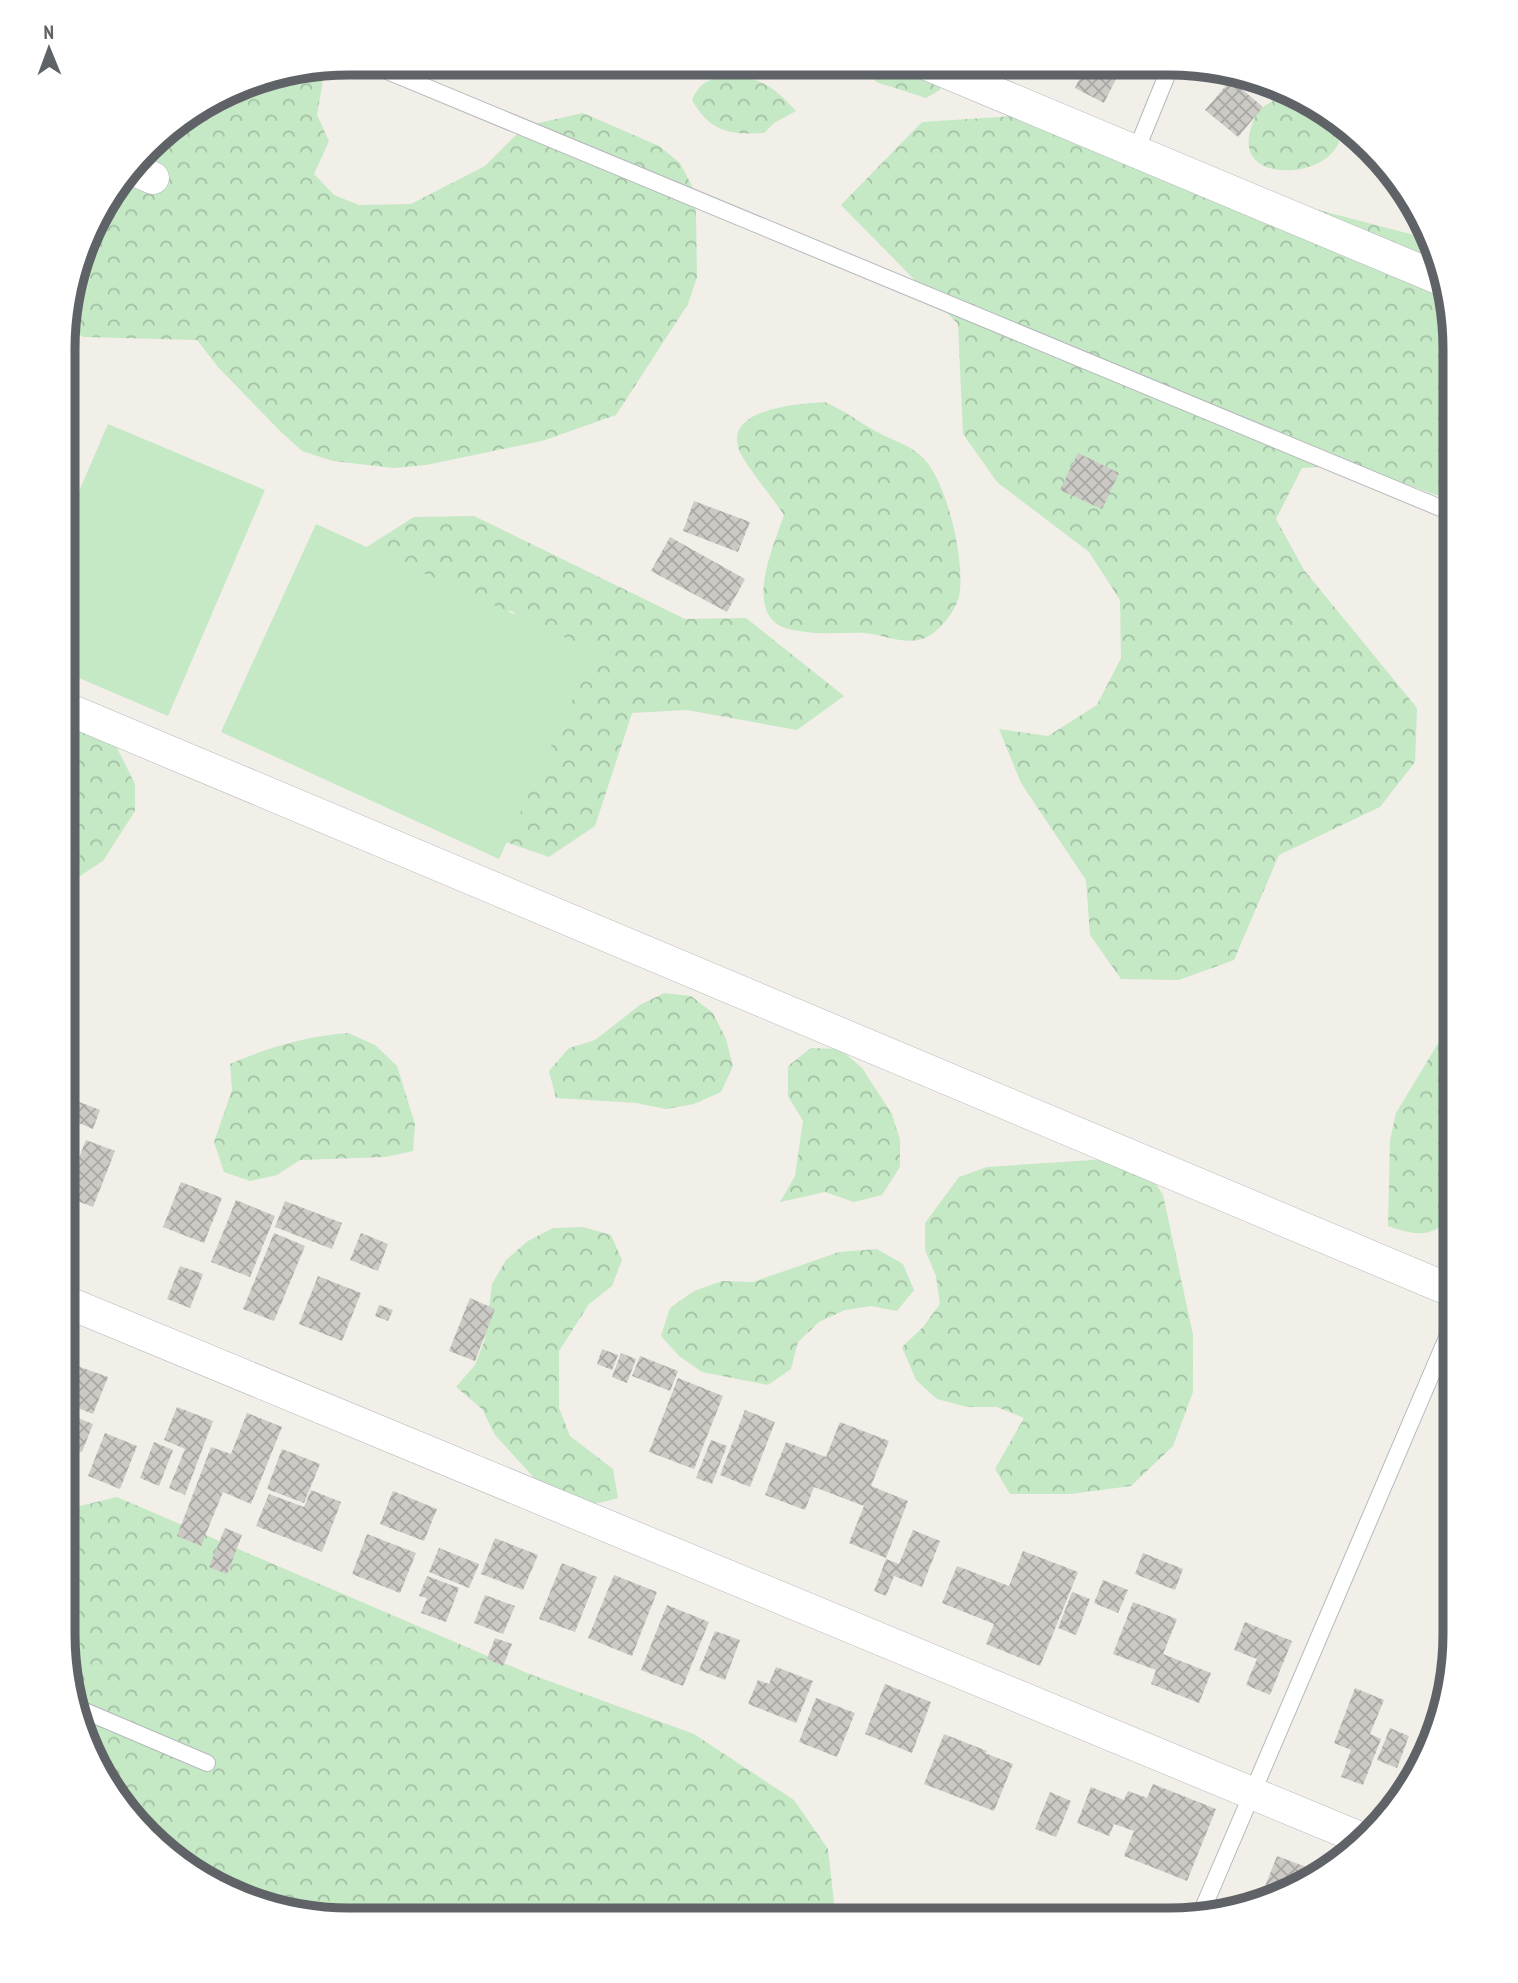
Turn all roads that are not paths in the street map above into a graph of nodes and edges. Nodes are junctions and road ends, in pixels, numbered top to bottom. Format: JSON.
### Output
{"nodes":[{"id":1,"x":397,"y":75,"type":"edge"},
{"id":2,"x":953,"y":75,"type":"edge"},
{"id":3,"x":1167,"y":75,"type":"edge"},
{"id":4,"x":1136,"y":151,"type":"junction"},
{"id":5,"x":1432,"y":276,"type":"edge"},
{"id":6,"x":1443,"y":509,"type":"edge"},
{"id":7,"x":75,"y":712,"type":"edge"},
{"id":8,"x":1443,"y":1287,"type":"edge"},
{"id":9,"x":75,"y":1306,"type":"edge"},
{"id":10,"x":1443,"y":1347,"type":"edge"},
{"id":11,"x":87,"y":1712,"type":"edge"},
{"id":12,"x":207,"y":1763,"type":"dead end"},
{"id":13,"x":1251,"y":1793,"type":"junction"},
{"id":14,"x":1355,"y":1836,"type":"edge"},
{"id":15,"x":1204,"y":1905,"type":"edge"}],
"edges":[{"from":1,"to":6,"type":"lane"},
{"from":2,"to":4,"type":"street"},
{"from":3,"to":4,"type":"lane"},
{"from":4,"to":5,"type":"street"},
{"from":7,"to":8,"type":"street"},
{"from":9,"to":13,"type":"street"},
{"from":10,"to":13,"type":"lane"},
{"from":11,"to":12,"type":"lane"},
{"from":13,"to":14,"type":"street"},
{"from":13,"to":15,"type":"lane"}]}
